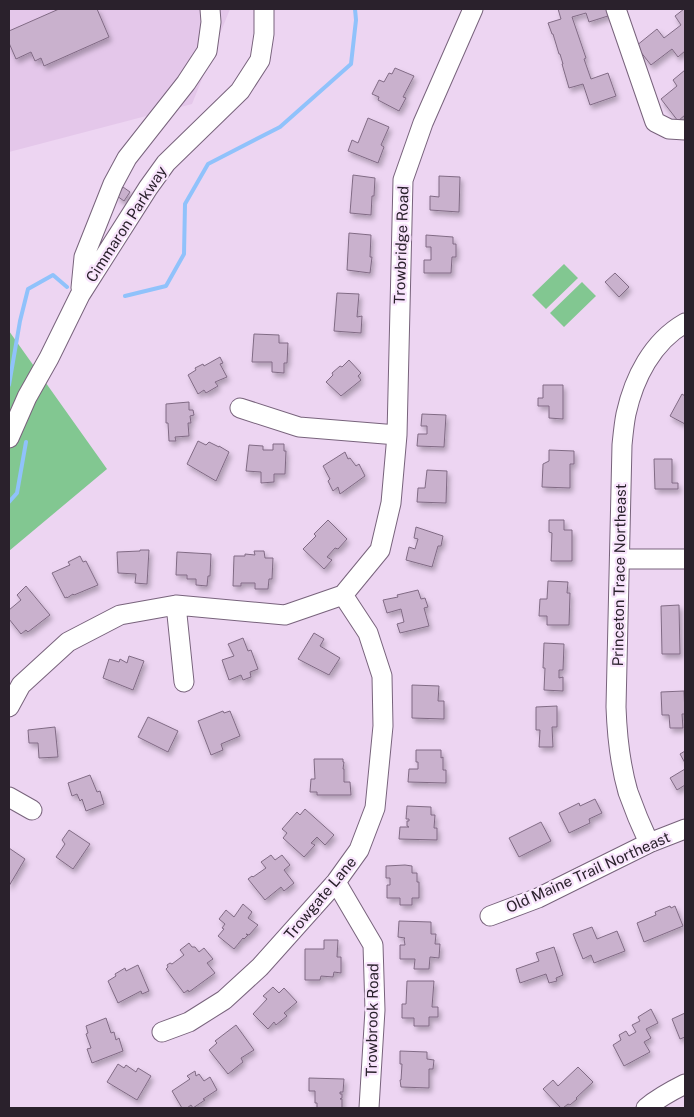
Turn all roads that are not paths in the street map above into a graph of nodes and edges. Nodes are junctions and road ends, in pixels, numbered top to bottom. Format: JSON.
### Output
{"nodes":[{"id":1,"x":210,"y":9,"type":"edge"},
{"id":2,"x":264,"y":9,"type":"edge"},
{"id":3,"x":473,"y":9,"type":"edge"},
{"id":4,"x":616,"y":9,"type":"edge"},
{"id":5,"x":685,"y":130,"type":"edge"},
{"id":6,"x":80,"y":294,"type":"junction"},
{"id":7,"x":685,"y":323,"type":"edge"},
{"id":8,"x":240,"y":408,"type":"dead end"},
{"id":9,"x":397,"y":435,"type":"junction"},
{"id":10,"x":9,"y":438,"type":"edge"},
{"id":11,"x":620,"y":559,"type":"junction"},
{"id":12,"x":685,"y":560,"type":"edge"},
{"id":13,"x":342,"y":595,"type":"junction"},
{"id":14,"x":176,"y":605,"type":"junction"},
{"id":15,"x":184,"y":682,"type":"dead end"},
{"id":16,"x":9,"y":707,"type":"edge"},
{"id":17,"x":9,"y":797,"type":"edge"},
{"id":18,"x":32,"y":810,"type":"dead end"},
{"id":19,"x":685,"y":829,"type":"edge"},
{"id":20,"x":649,"y":843,"type":"junction"},
{"id":21,"x":336,"y":882,"type":"junction"},
{"id":22,"x":490,"y":916,"type":"dead end"},
{"id":23,"x":162,"y":1032,"type":"dead end"},
{"id":24,"x":685,"y":1084,"type":"edge"},
{"id":25,"x":369,"y":1108,"type":"edge"},
{"id":26,"x":646,"y":1108,"type":"edge"}],
"edges":[{"from":1,"to":6,"type":"street","name":"Cimmaron Parkway"},
{"from":2,"to":6,"type":"street","name":"Cimmaron Parkway"},
{"from":3,"to":9,"type":"street","name":"Trowbridge Road"},
{"from":4,"to":5,"type":"street"},
{"from":6,"to":10,"type":"street","name":"Cimmaron Parkway"},
{"from":7,"to":11,"type":"street","name":"Princeton Trace Northeast"},
{"from":8,"to":9,"type":"street"},
{"from":9,"to":13,"type":"street","name":"Trowbridge Road"},
{"from":11,"to":12,"type":"street"},
{"from":11,"to":20,"type":"street","name":"Princeton Trace Northeast"},
{"from":13,"to":14,"type":"street"},
{"from":13,"to":21,"type":"street","name":"Trowgate Lane"},
{"from":14,"to":15,"type":"street"},
{"from":14,"to":16,"type":"street"},
{"from":17,"to":18,"type":"street"},
{"from":19,"to":20,"type":"street","name":"Old Maine Trail Northeast"},
{"from":20,"to":22,"type":"street","name":"Old Maine Trail Northeast"},
{"from":21,"to":23,"type":"street","name":"Trowgate Lane"},
{"from":21,"to":25,"type":"street","name":"Trowbrook Road"},
{"from":24,"to":26,"type":"street"}]}
